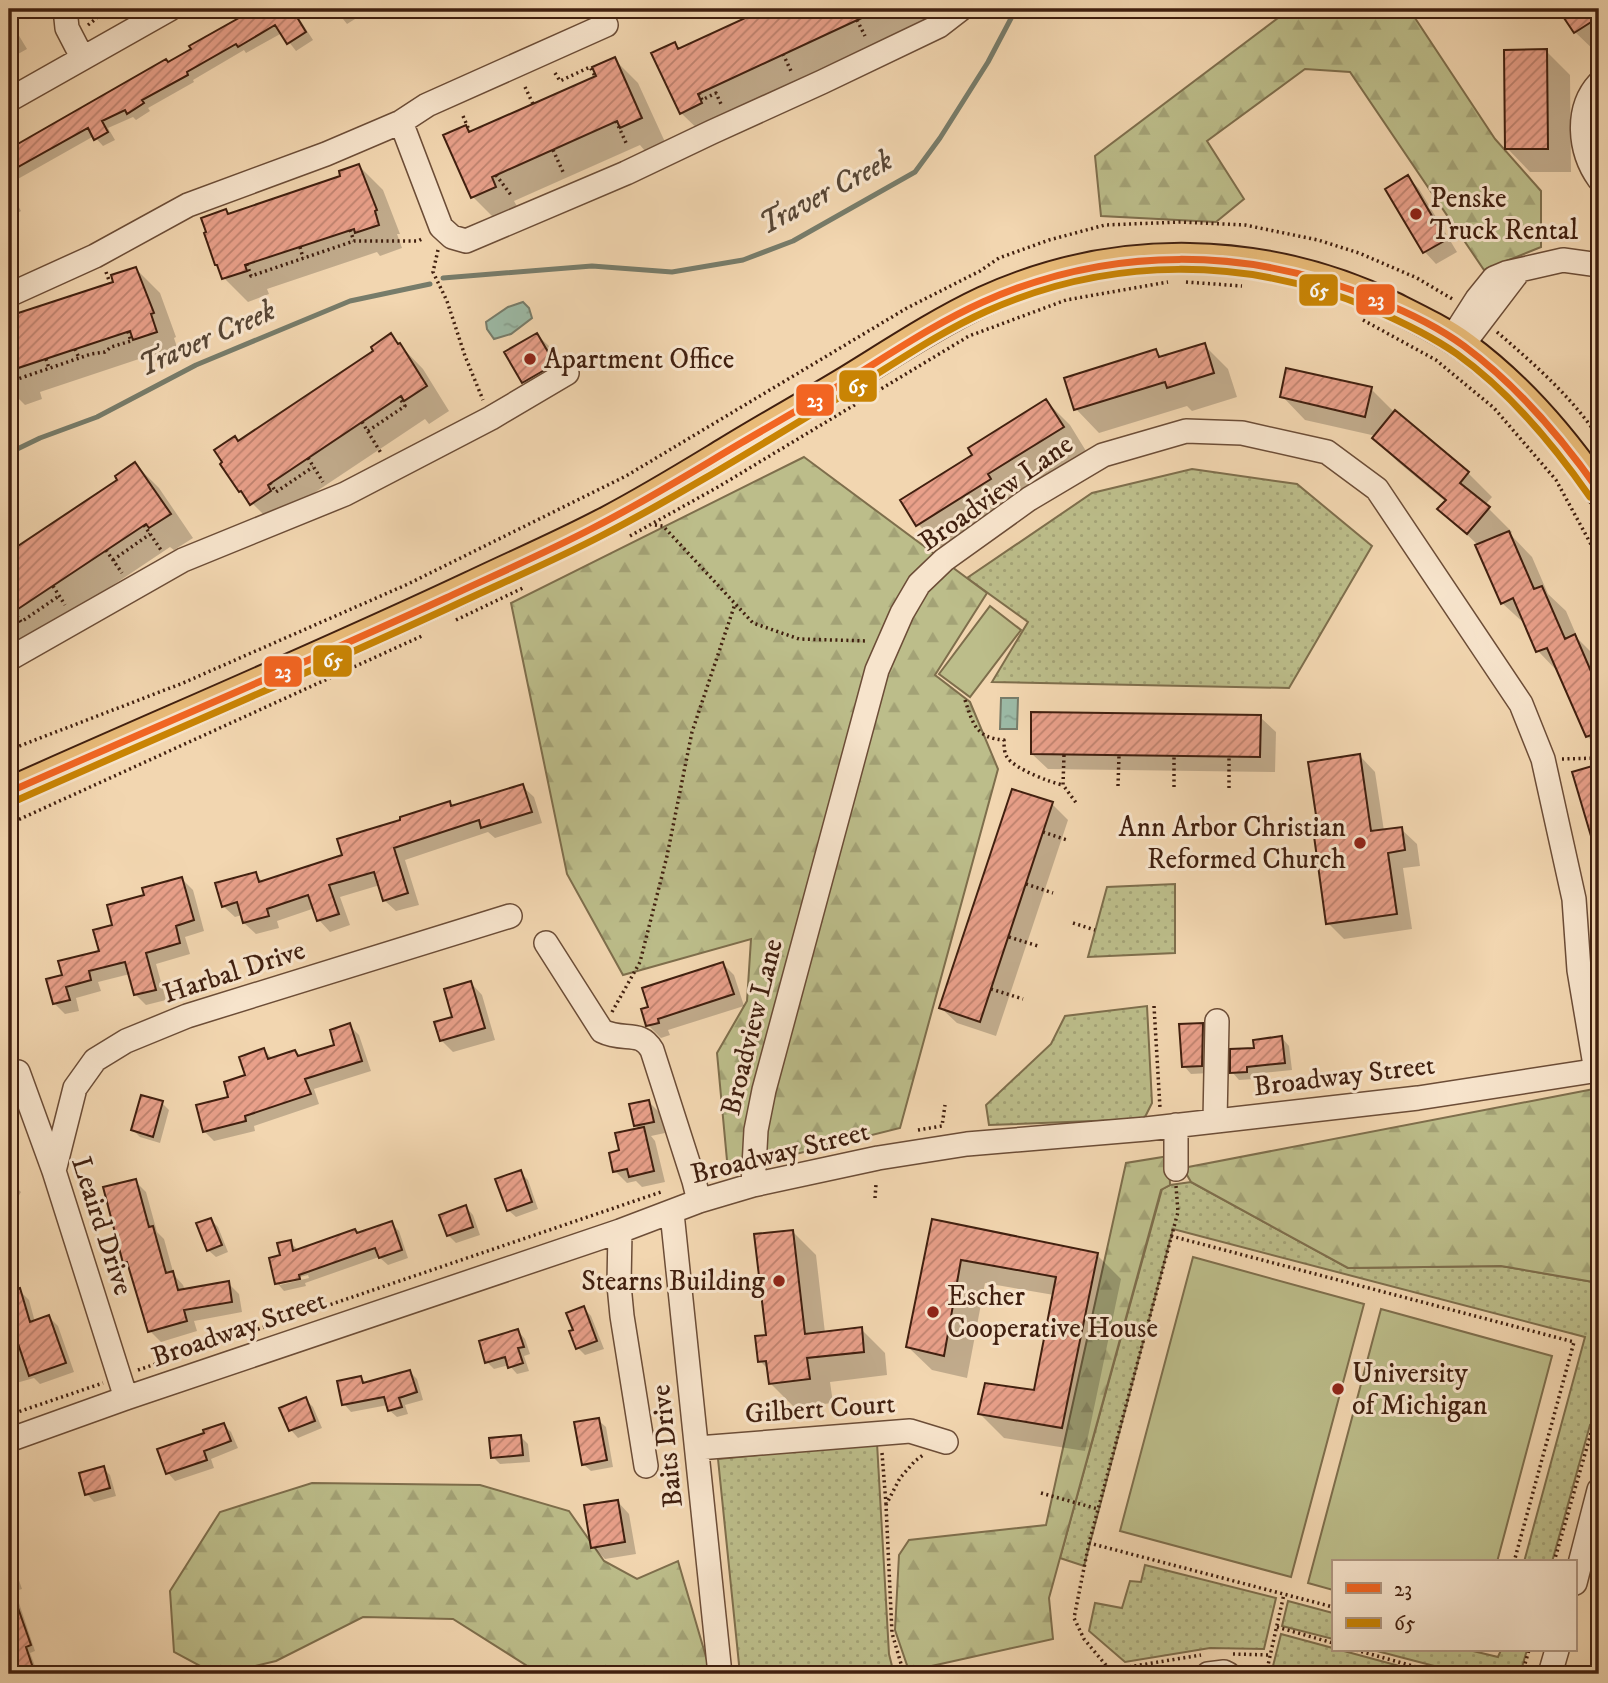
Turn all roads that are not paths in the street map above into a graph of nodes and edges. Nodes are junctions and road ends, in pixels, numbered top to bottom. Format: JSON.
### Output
{"nodes":[{"id":1,"x":65,"y":9,"type":"edge"},
{"id":2,"x":170,"y":9,"type":"edge"},
{"id":3,"x":961,"y":9,"type":"edge"},
{"id":4,"x":606,"y":25,"type":"dead end"},
{"id":5,"x":82,"y":57,"type":"junction"},
{"id":6,"x":1599,"y":83,"type":"edge"},
{"id":7,"x":9,"y":100,"type":"edge"},
{"id":8,"x":401,"y":122,"type":"junction"},
{"id":9,"x":1599,"y":179,"type":"edge"},
{"id":10,"x":1599,"y":265,"type":"edge"},
{"id":11,"x":9,"y":295,"type":"edge"},
{"id":12,"x":1457,"y":342,"type":"junction"},
{"id":13,"x":567,"y":373,"type":"dead end"},
{"id":14,"x":1599,"y":491,"type":"edge"},
{"id":15,"x":9,"y":659,"type":"edge"},
{"id":16,"x":9,"y":792,"type":"edge"},
{"id":17,"x":510,"y":916,"type":"dead end"},
{"id":18,"x":546,"y":943,"type":"dead end"},
{"id":19,"x":1217,"y":1021,"type":"dead end"},
{"id":20,"x":1598,"y":1070,"type":"edge"},
{"id":21,"x":18,"y":1072,"type":"dead end"},
{"id":22,"x":1168,"y":1118,"type":"junction"},
{"id":23,"x":1215,"y":1121,"type":"junction"},
{"id":24,"x":1176,"y":1169,"type":"road end"},
{"id":25,"x":54,"y":1171,"type":"junction"},
{"id":26,"x":753,"y":1185,"type":"junction"},
{"id":27,"x":699,"y":1202,"type":"junction"},
{"id":28,"x":672,"y":1213,"type":"junction"},
{"id":29,"x":620,"y":1231,"type":"junction"},
{"id":30,"x":126,"y":1398,"type":"junction"},
{"id":31,"x":9,"y":1440,"type":"edge"},
{"id":32,"x":938,"y":1446,"type":"road end"},
{"id":33,"x":698,"y":1448,"type":"junction"},
{"id":34,"x":646,"y":1466,"type":"dead end"},
{"id":35,"x":1599,"y":1490,"type":"edge"},
{"id":36,"x":1576,"y":1579,"type":"edge"},
{"id":37,"x":1556,"y":1652,"type":"edge"},
{"id":38,"x":1208,"y":1664,"type":"edge"},
{"id":39,"x":1230,"y":1664,"type":"edge"},
{"id":40,"x":720,"y":1674,"type":"edge"},
{"id":41,"x":1550,"y":1674,"type":"edge"}],
"edges":[{"from":1,"to":5,"type":"street"},
{"from":2,"to":5,"type":"street"},
{"from":3,"to":8,"type":"street"},
{"from":4,"to":8,"type":"street"},
{"from":5,"to":7,"type":"street"},
{"from":6,"to":9,"type":"street"},
{"from":8,"to":11,"type":"street"},
{"from":10,"to":12,"type":"street"},
{"from":12,"to":14,"type":"main road"},
{"from":12,"to":16,"type":"main road"},
{"from":13,"to":15,"type":"street"},
{"from":17,"to":25,"type":"street","name":"Harbal Drive"},
{"from":18,"to":27,"type":"street"},
{"from":19,"to":23,"type":"street"},
{"from":20,"to":23,"type":"street","name":"Broadway Street"},
{"from":20,"to":26,"type":"street","name":"Broadview Lane"},
{"from":21,"to":25,"type":"street","name":"Leaird Drive"},
{"from":22,"to":23,"type":"street","name":"Broadway Street"},
{"from":22,"to":24,"type":"street"},
{"from":22,"to":26,"type":"street","name":"Broadway Street"},
{"from":25,"to":30,"type":"street","name":"Leaird Drive"},
{"from":26,"to":27,"type":"street","name":"Broadway Street"},
{"from":27,"to":28,"type":"street","name":"Broadway Street"},
{"from":28,"to":29,"type":"street","name":"Broadway Street"},
{"from":28,"to":33,"type":"street","name":"Baits Drive"},
{"from":29,"to":30,"type":"street","name":"Broadway Street"},
{"from":29,"to":34,"type":"street"},
{"from":30,"to":31,"type":"street","name":"Broadway Street"},
{"from":32,"to":33,"type":"street","name":"Gilbert Court"},
{"from":33,"to":40,"type":"street","name":"Baits Drive"},
{"from":35,"to":36,"type":"street"},
{"from":37,"to":41,"type":"street"},
{"from":38,"to":39,"type":"street"}]}
